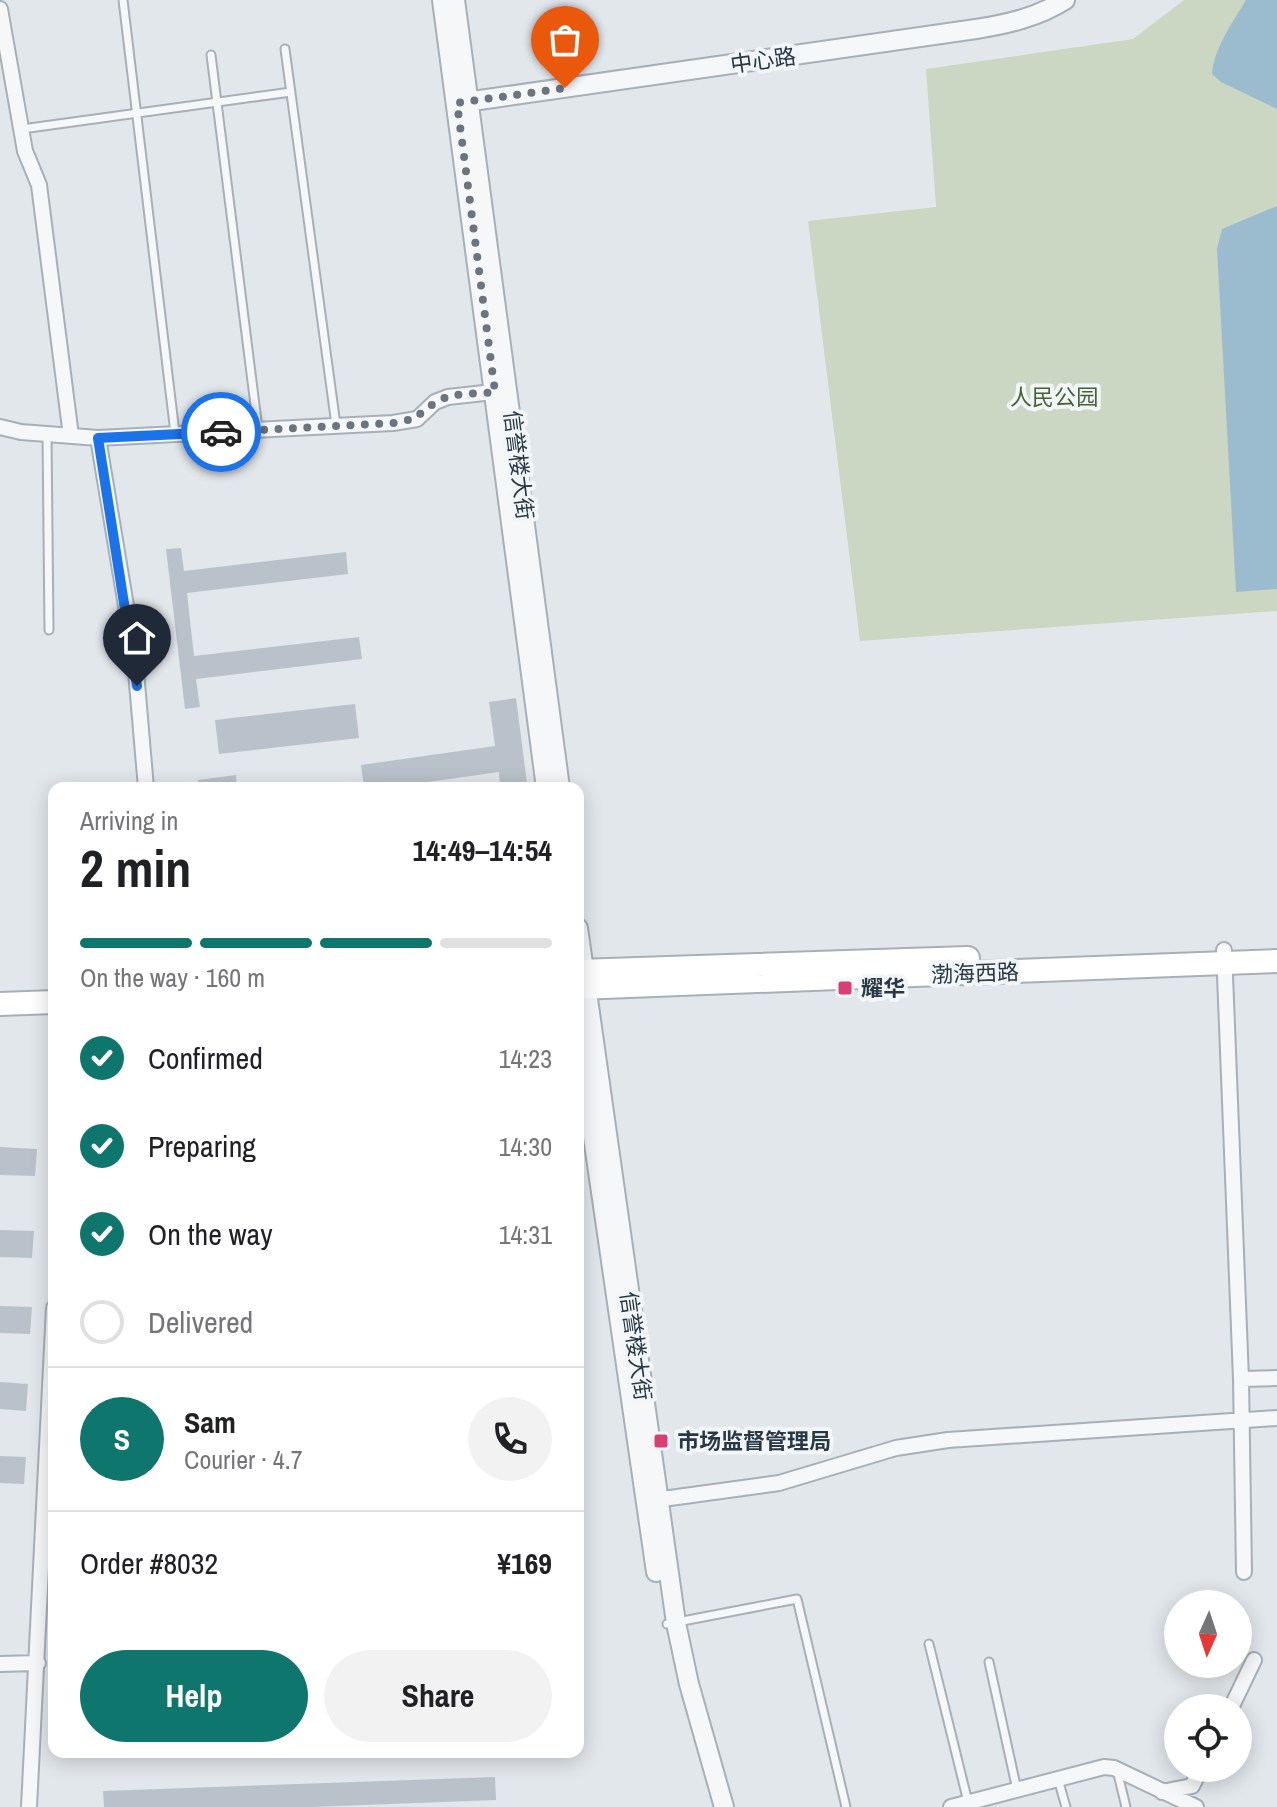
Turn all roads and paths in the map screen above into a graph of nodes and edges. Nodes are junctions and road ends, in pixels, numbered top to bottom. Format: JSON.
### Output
{"nodes":[{"id":1,"x":123,"y":0,"type":"edge"},
{"id":2,"x":442,"y":0,"type":"edge"},
{"id":3,"x":455,"y":0,"type":"edge"},
{"id":4,"x":1065,"y":0,"type":"edge"},
{"id":5,"x":0,"y":9,"type":"edge"},
{"id":6,"x":285,"y":49,"type":"dead end"},
{"id":7,"x":211,"y":55,"type":"dead end"},
{"id":8,"x":291,"y":92,"type":"junction"},
{"id":9,"x":217,"y":102,"type":"junction"},
{"id":10,"x":463,"y":102,"type":"junction"},
{"id":11,"x":137,"y":113,"type":"junction"},
{"id":12,"x":22,"y":129,"type":"junction"},
{"id":13,"x":502,"y":391,"type":"junction"},
{"id":14,"x":336,"y":425,"type":"junction"},
{"id":15,"x":0,"y":427,"type":"edge"},
{"id":16,"x":258,"y":429,"type":"junction"},
{"id":17,"x":47,"y":434,"type":"junction"},
{"id":18,"x":175,"y":435,"type":"junction"},
{"id":19,"x":71,"y":436,"type":"junction"},
{"id":20,"x":98,"y":438,"type":"junction"},
{"id":21,"x":49,"y":630,"type":"dead end"},
{"id":22,"x":145,"y":782,"type":"edge"},
{"id":23,"x":545,"y":782,"type":"edge"},
{"id":24,"x":559,"y":782,"type":"edge"},
{"id":25,"x":1277,"y":948,"type":"edge"},
{"id":26,"x":1224,"y":957,"type":"junction"},
{"id":27,"x":1277,"y":961,"type":"edge"},
{"id":28,"x":584,"y":980,"type":"edge"},
{"id":29,"x":48,"y":988,"type":"edge"},
{"id":30,"x":0,"y":989,"type":"edge"},
{"id":31,"x":48,"y":1002,"type":"edge"},
{"id":32,"x":584,"y":1003,"type":"edge"},
{"id":33,"x":0,"y":1004,"type":"edge"},
{"id":34,"x":584,"y":1072,"type":"edge"},
{"id":35,"x":1277,"y":1378,"type":"edge"},
{"id":36,"x":1241,"y":1379,"type":"junction"},
{"id":37,"x":1277,"y":1418,"type":"edge"},
{"id":38,"x":1242,"y":1423,"type":"junction"},
{"id":39,"x":48,"y":1477,"type":"edge"},
{"id":40,"x":650,"y":1501,"type":"junction"},
{"id":41,"x":1244,"y":1572,"type":"dead end"},
{"id":42,"x":672,"y":1624,"type":"junction"},
{"id":43,"x":929,"y":1644,"type":"dead end"},
{"id":44,"x":1254,"y":1660,"type":"dead end"},
{"id":45,"x":989,"y":1662,"type":"dead end"},
{"id":46,"x":38,"y":1663,"type":"junction"},
{"id":47,"x":0,"y":1664,"type":"edge"},
{"id":48,"x":1238,"y":1694,"type":"edge"},
{"id":49,"x":1117,"y":1770,"type":"junction"},
{"id":50,"x":1058,"y":1779,"type":"junction"},
{"id":51,"x":1194,"y":1782,"type":"edge"},
{"id":52,"x":1161,"y":1792,"type":"junction"},
{"id":53,"x":1010,"y":1797,"type":"edge"},
{"id":54,"x":968,"y":1802,"type":"junction"},
{"id":55,"x":29,"y":1807,"type":"edge"},
{"id":56,"x":712,"y":1807,"type":"edge"},
{"id":57,"x":724,"y":1807,"type":"edge"},
{"id":58,"x":846,"y":1807,"type":"edge"},
{"id":59,"x":951,"y":1807,"type":"edge"},
{"id":60,"x":1066,"y":1807,"type":"edge"},
{"id":61,"x":1126,"y":1807,"type":"edge"},
{"id":62,"x":1196,"y":1807,"type":"edge"}],
"edges":[{"from":1,"to":11,"type":"lane"},
{"from":2,"to":10,"type":"street","name":"信誉楼大街"},
{"from":3,"to":10,"type":"street","name":"信誉楼大街"},
{"from":4,"to":10,"type":"street","name":"中心路"},
{"from":5,"to":12,"type":"street"},
{"from":6,"to":8,"type":"lane"},
{"from":7,"to":9,"type":"lane"},
{"from":8,"to":9,"type":"lane"},
{"from":8,"to":14,"type":"lane"},
{"from":9,"to":11,"type":"lane"},
{"from":9,"to":16,"type":"lane"},
{"from":10,"to":13,"type":"street","name":"信誉楼大街"},
{"from":11,"to":12,"type":"lane"},
{"from":11,"to":18,"type":"lane"},
{"from":12,"to":19,"type":"street"},
{"from":13,"to":14,"type":"street"},
{"from":13,"to":23,"type":"street","name":"信誉楼大街"},
{"from":13,"to":24,"type":"street","name":"信誉楼大街"},
{"from":14,"to":16,"type":"street"},
{"from":15,"to":17,"type":"street"},
{"from":16,"to":18,"type":"street"},
{"from":17,"to":19,"type":"street"},
{"from":17,"to":21,"type":"lane"},
{"from":18,"to":20,"type":"street"},
{"from":19,"to":20,"type":"street"},
{"from":20,"to":22,"type":"street"},
{"from":25,"to":26,"type":"main road","name":"渤海西路"},
{"from":26,"to":27,"type":"main road","name":"渤海西路"},
{"from":26,"to":28,"type":"main road","name":"渤海西路"},
{"from":26,"to":36,"type":"street"},
{"from":29,"to":30,"type":"main road"},
{"from":31,"to":33,"type":"main road"},
{"from":32,"to":40,"type":"street","name":"信誉楼大街"},
{"from":34,"to":40,"type":"street","name":"信誉楼大街"},
{"from":35,"to":36,"type":"street"},
{"from":36,"to":38,"type":"street"},
{"from":37,"to":38,"type":"street"},
{"from":38,"to":40,"type":"street"},
{"from":38,"to":41,"type":"street"},
{"from":39,"to":46,"type":"street"},
{"from":40,"to":42,"type":"street","name":"信誉楼大街"},
{"from":42,"to":56,"type":"street","name":"信誉楼大街"},
{"from":42,"to":57,"type":"street","name":"信誉楼大街"},
{"from":42,"to":58,"type":"lane"},
{"from":43,"to":54,"type":"lane"},
{"from":44,"to":48,"type":"street"},
{"from":45,"to":53,"type":"lane"},
{"from":46,"to":47,"type":"street"},
{"from":46,"to":55,"type":"street"},
{"from":49,"to":50,"type":"street"},
{"from":49,"to":52,"type":"street"},
{"from":49,"to":61,"type":"lane"},
{"from":50,"to":53,"type":"street"},
{"from":50,"to":60,"type":"lane"},
{"from":51,"to":52,"type":"street"},
{"from":52,"to":62,"type":"street"},
{"from":53,"to":54,"type":"street"},
{"from":54,"to":59,"type":"street"}]}
